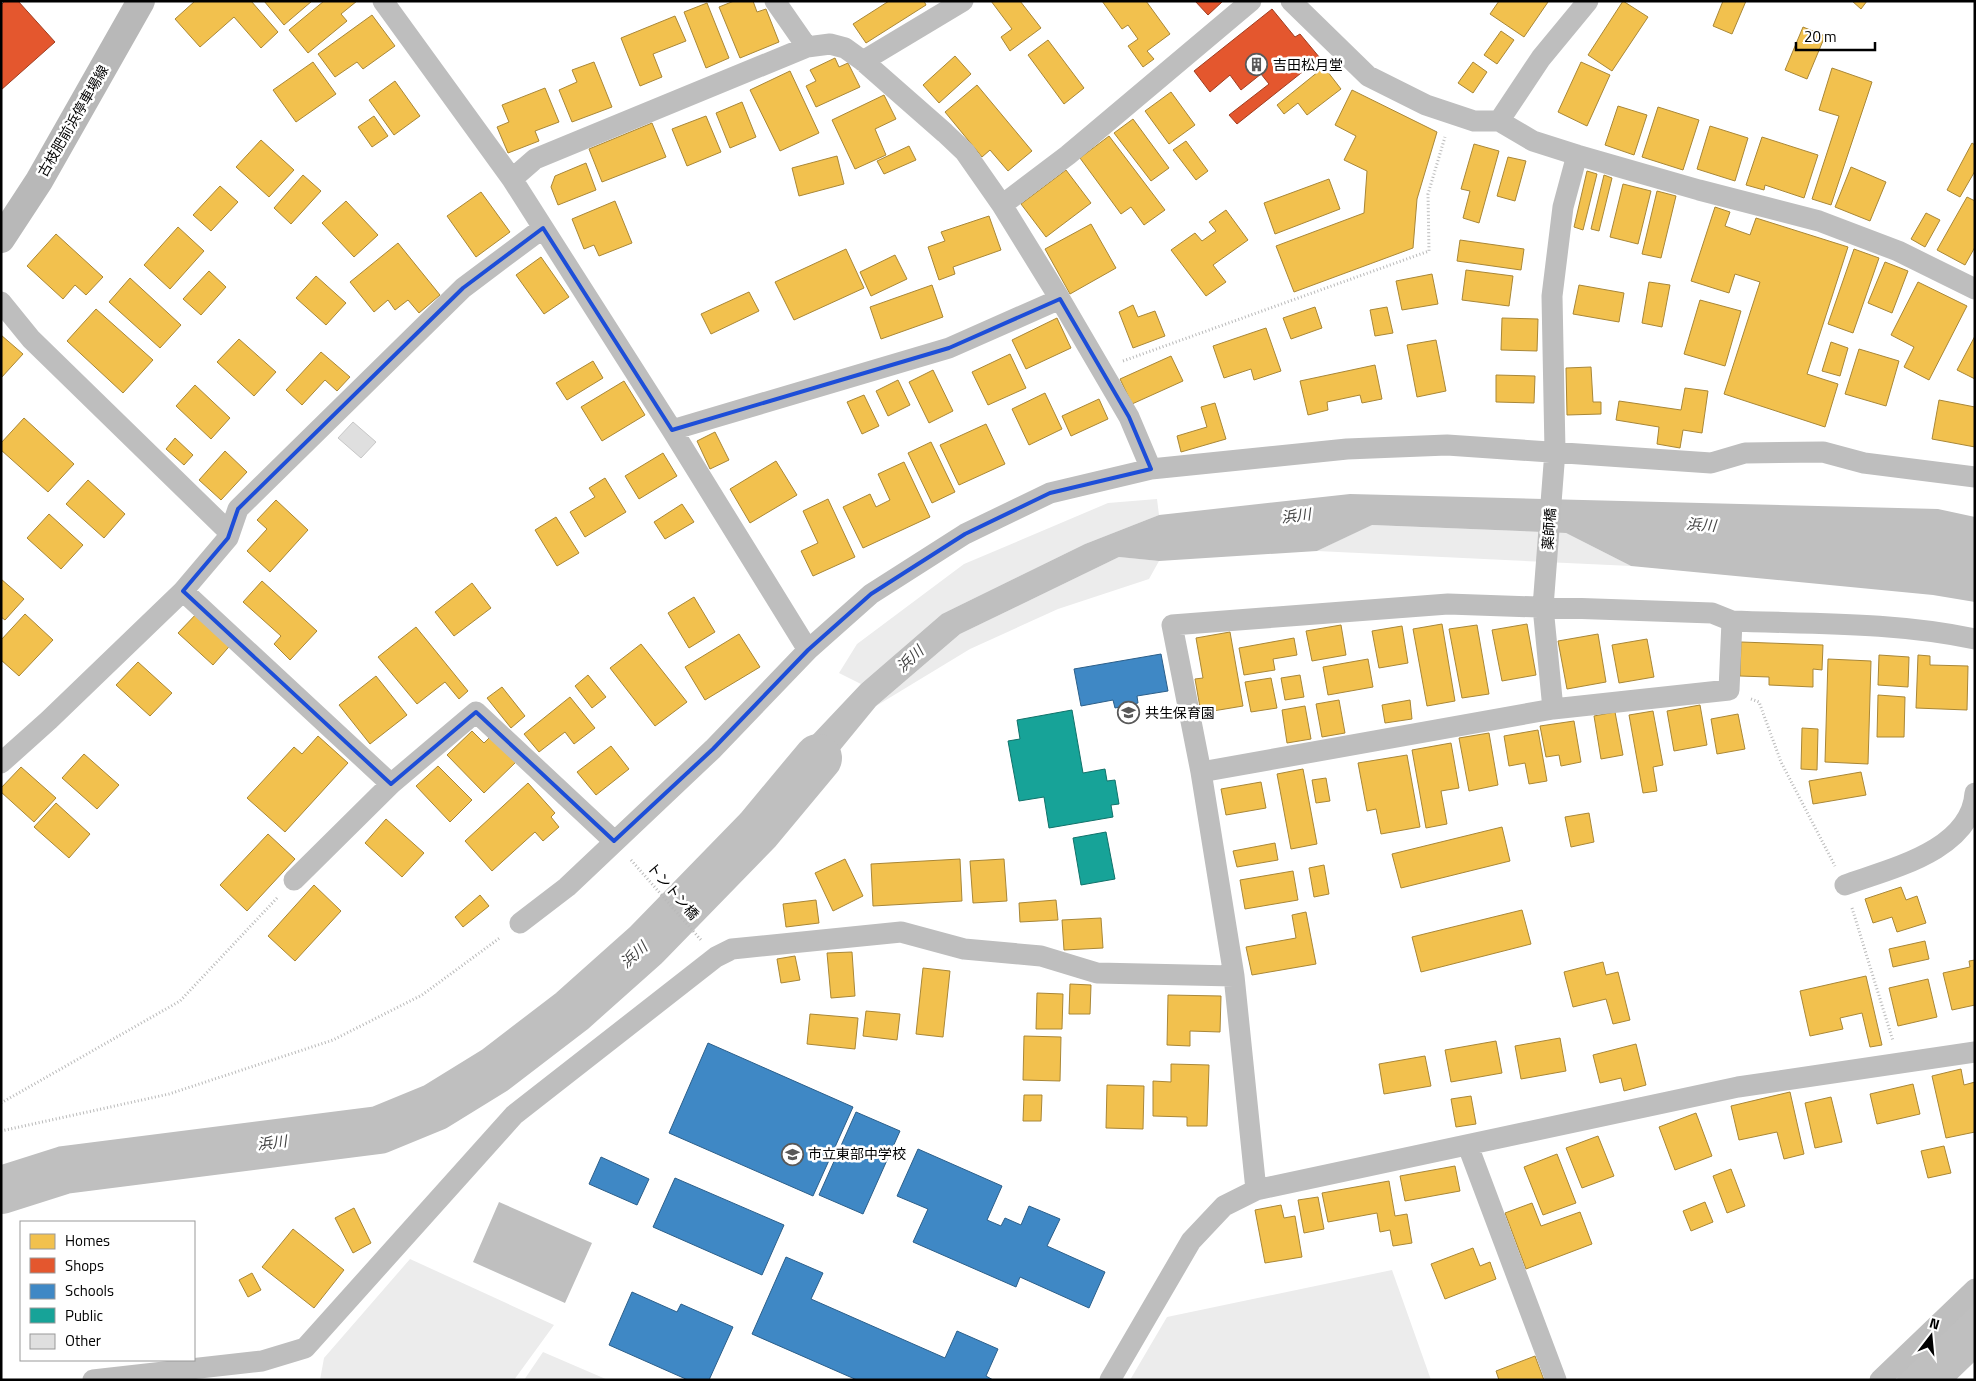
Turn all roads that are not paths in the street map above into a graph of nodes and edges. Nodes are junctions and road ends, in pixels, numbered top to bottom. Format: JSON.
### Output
{"nodes":[{"id":1,"x":142,"y":1,"type":"edge"},
{"id":2,"x":383,"y":1,"type":"edge"},
{"id":3,"x":775,"y":1,"type":"edge"},
{"id":4,"x":964,"y":1,"type":"edge"},
{"id":5,"x":1252,"y":1,"type":"edge"},
{"id":6,"x":1291,"y":1,"type":"edge"},
{"id":7,"x":1588,"y":1,"type":"edge"},
{"id":8,"x":808,"y":47,"type":"junction"},
{"id":9,"x":863,"y":61,"type":"junction"},
{"id":10,"x":1499,"y":121,"type":"junction"},
{"id":11,"x":1577,"y":155,"type":"junction"},
{"id":12,"x":512,"y":178,"type":"junction"},
{"id":13,"x":1002,"y":205,"type":"junction"},
{"id":14,"x":543,"y":228,"type":"junction"},
{"id":15,"x":1,"y":239,"type":"edge"},
{"id":16,"x":1975,"y":289,"type":"edge"},
{"id":17,"x":1060,"y":298,"type":"junction"},
{"id":18,"x":1,"y":302,"type":"edge"},
{"id":19,"x":672,"y":430,"type":"junction"},
{"id":20,"x":1555,"y":451,"type":"junction"},
{"id":21,"x":1151,"y":469,"type":"junction"},
{"id":22,"x":1975,"y":478,"type":"edge"},
{"id":23,"x":229,"y":532,"type":"junction"},
{"id":24,"x":183,"y":591,"type":"junction"},
{"id":25,"x":1543,"y":607,"type":"junction"},
{"id":26,"x":1732,"y":621,"type":"junction"},
{"id":27,"x":1975,"y":639,"type":"edge"},
{"id":28,"x":808,"y":650,"type":"junction"},
{"id":29,"x":1553,"y":709,"type":"junction"},
{"id":30,"x":1,"y":763,"type":"edge"},
{"id":31,"x":1201,"y":772,"type":"junction"},
{"id":32,"x":391,"y":784,"type":"junction"},
{"id":33,"x":1975,"y":793,"type":"edge"},
{"id":34,"x":614,"y":841,"type":"junction"},
{"id":35,"x":294,"y":880,"type":"road end"},
{"id":36,"x":1845,"y":885,"type":"dead end"},
{"id":37,"x":520,"y":923,"type":"road end"},
{"id":38,"x":1234,"y":976,"type":"junction"},
{"id":39,"x":1975,"y":1052,"type":"edge"},
{"id":40,"x":1468,"y":1146,"type":"junction"},
{"id":41,"x":1256,"y":1190,"type":"junction"},
{"id":42,"x":1975,"y":1289,"type":"edge"},
{"id":43,"x":93,"y":1380,"type":"edge"},
{"id":44,"x":1110,"y":1380,"type":"edge"},
{"id":45,"x":1556,"y":1380,"type":"edge"},
{"id":46,"x":1880,"y":1380,"type":"edge"}],
"edges":[{"from":1,"to":15,"type":"main road","name":"古枝肥前浜停車場線"},
{"from":2,"to":12,"type":"street"},
{"from":3,"to":8,"type":"street"},
{"from":4,"to":9,"type":"street"},
{"from":5,"to":13,"type":"street"},
{"from":6,"to":10,"type":"street"},
{"from":7,"to":10,"type":"street"},
{"from":8,"to":9,"type":"street"},
{"from":8,"to":12,"type":"street"},
{"from":9,"to":13,"type":"street"},
{"from":10,"to":11,"type":"street"},
{"from":11,"to":16,"type":"street"},
{"from":11,"to":20,"type":"street","name":"薬師橋"},
{"from":12,"to":14,"type":"street"},
{"from":13,"to":17,"type":"street"},
{"from":14,"to":19,"type":"street"},
{"from":14,"to":23,"type":"street"},
{"from":17,"to":19,"type":"street"},
{"from":17,"to":21,"type":"street"},
{"from":18,"to":23,"type":"street"},
{"from":19,"to":28,"type":"street"},
{"from":20,"to":21,"type":"street"},
{"from":20,"to":22,"type":"street"},
{"from":20,"to":25,"type":"street","name":"薬師橋"},
{"from":21,"to":28,"type":"street"},
{"from":23,"to":24,"type":"street"},
{"from":24,"to":30,"type":"street"},
{"from":24,"to":32,"type":"street"},
{"from":25,"to":26,"type":"street"},
{"from":25,"to":29,"type":"street","name":"薬師橋"},
{"from":25,"to":31,"type":"street"},
{"from":26,"to":27,"type":"street"},
{"from":26,"to":29,"type":"street"},
{"from":28,"to":34,"type":"street"},
{"from":29,"to":31,"type":"street"},
{"from":31,"to":38,"type":"street"},
{"from":32,"to":34,"type":"street"},
{"from":32,"to":35,"type":"street"},
{"from":33,"to":36,"type":"street"},
{"from":34,"to":37,"type":"street"},
{"from":38,"to":41,"type":"street"},
{"from":38,"to":43,"type":"street"},
{"from":39,"to":40,"type":"street"},
{"from":40,"to":41,"type":"street"},
{"from":40,"to":45,"type":"street"},
{"from":41,"to":44,"type":"street"},
{"from":42,"to":46,"type":"street"}]}
